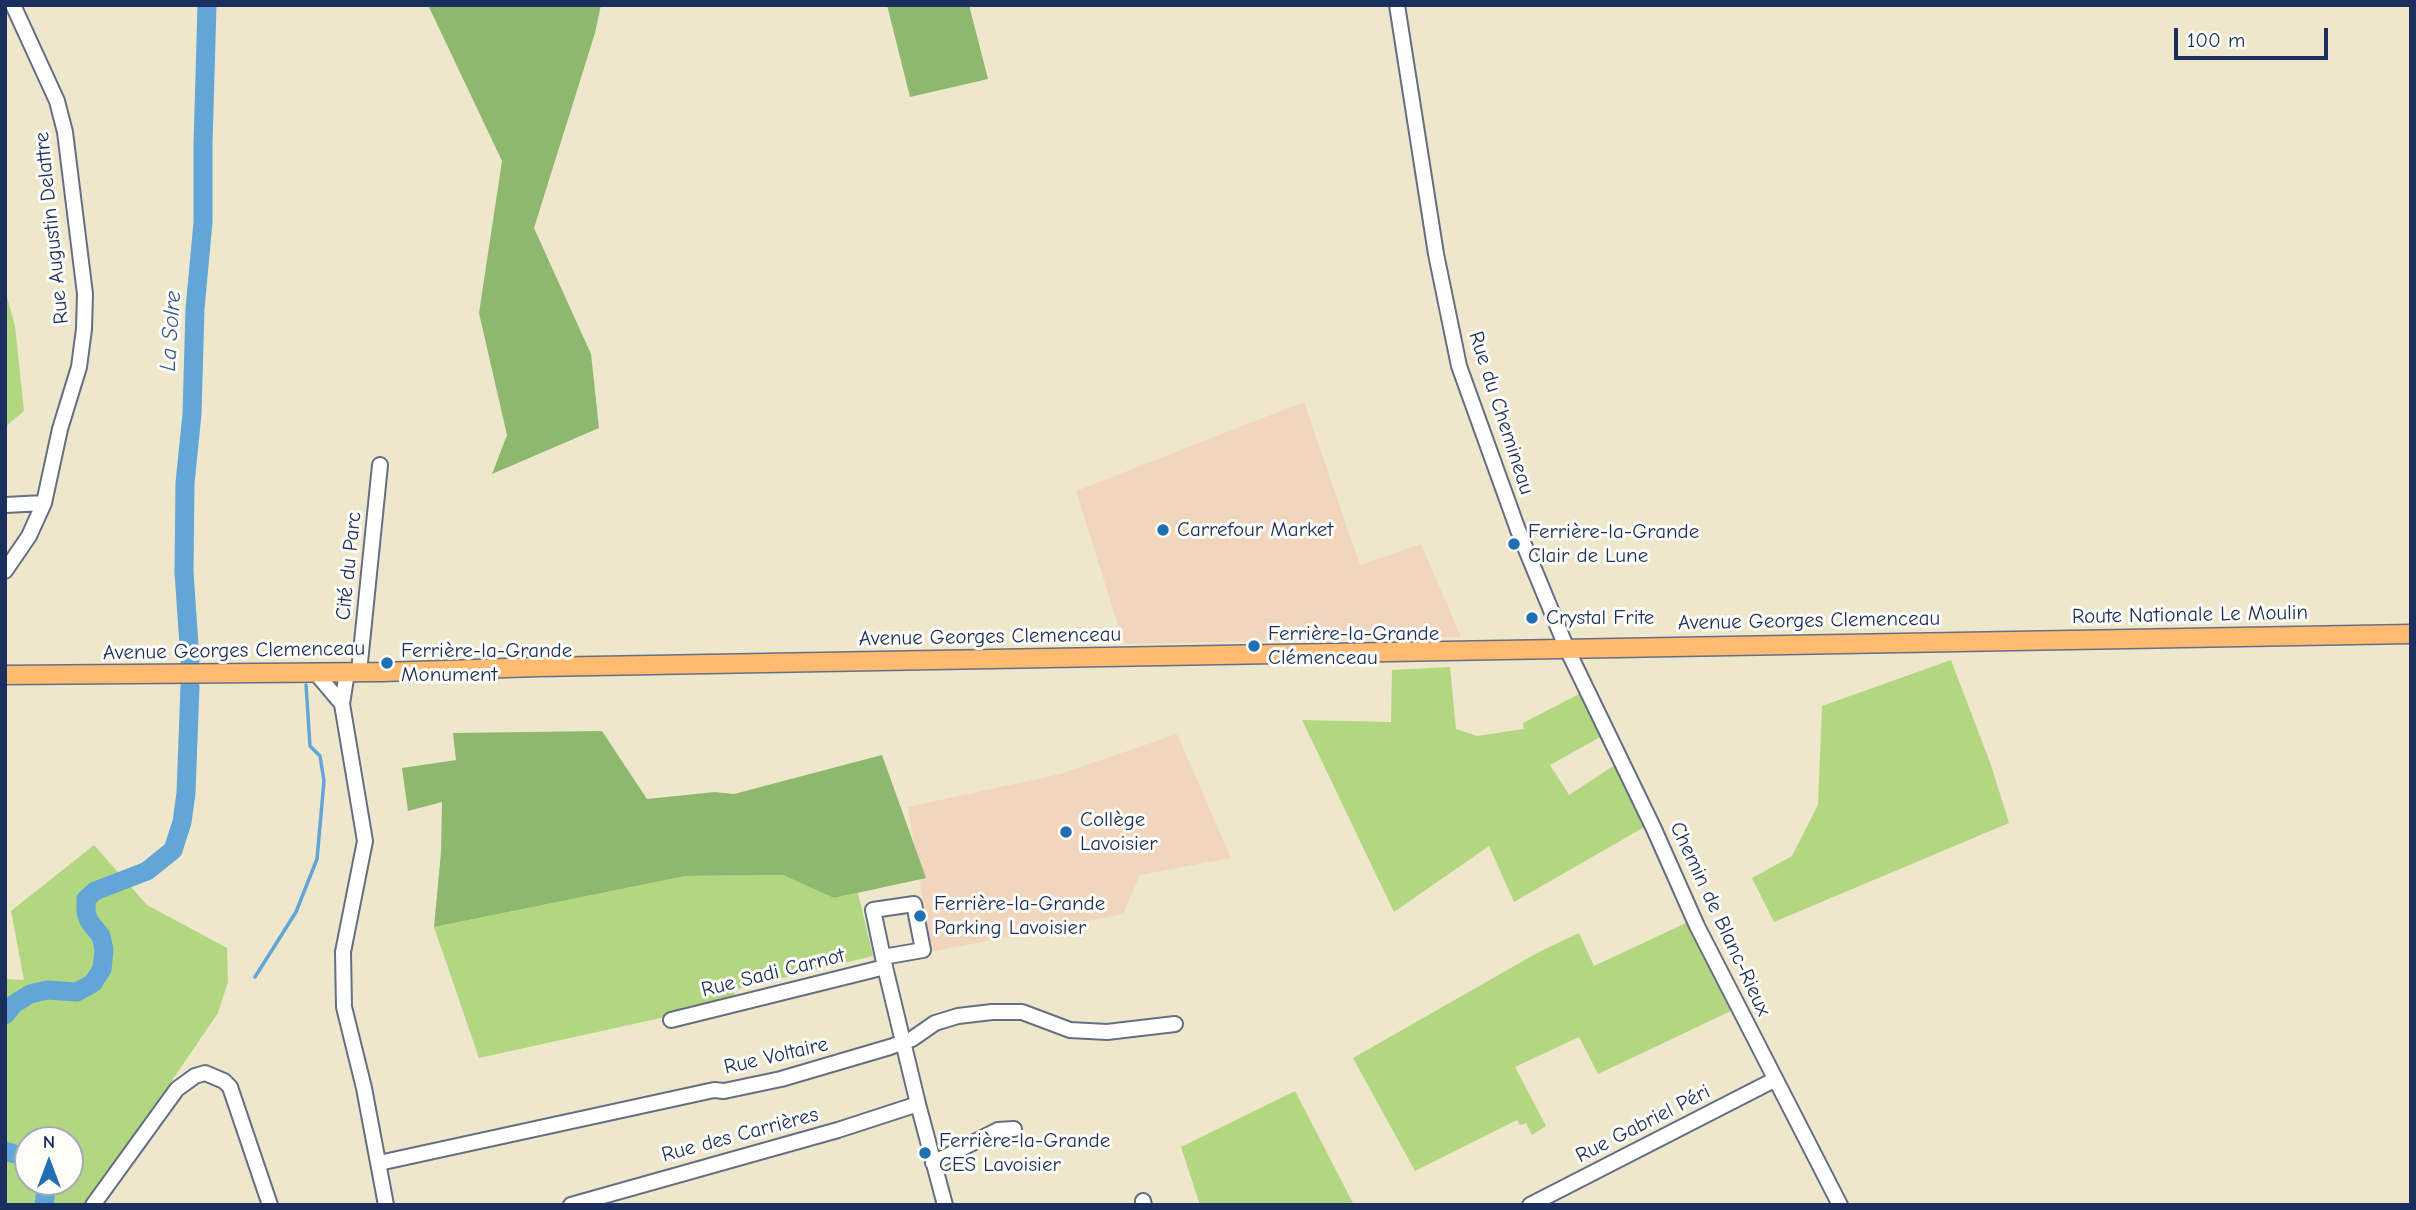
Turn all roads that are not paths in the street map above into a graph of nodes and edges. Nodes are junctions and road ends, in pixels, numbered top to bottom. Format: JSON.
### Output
{"nodes":[{"id":1,"x":13,"y":5,"type":"edge"},
{"id":2,"x":1397,"y":5,"type":"edge"},
{"id":3,"x":380,"y":465,"type":"dead end"},
{"id":4,"x":44,"y":503,"type":"junction"},
{"id":5,"x":5,"y":505,"type":"edge"},
{"id":6,"x":5,"y":571,"type":"edge"},
{"id":7,"x":2411,"y":634,"type":"edge"},
{"id":8,"x":1970,"y":641,"type":"joint"},
{"id":9,"x":1567,"y":649,"type":"junction"},
{"id":10,"x":315,"y":672,"type":"junction"},
{"id":11,"x":353,"y":672,"type":"junction"},
{"id":12,"x":7,"y":675,"type":"edge"},
{"id":13,"x":342,"y":704,"type":"junction"},
{"id":14,"x":884,"y":962,"type":"junction"},
{"id":15,"x":671,"y":1020,"type":"dead end"},
{"id":16,"x":1175,"y":1024,"type":"dead end"},
{"id":17,"x":903,"y":1042,"type":"junction"},
{"id":18,"x":1774,"y":1080,"type":"junction"},
{"id":19,"x":918,"y":1104,"type":"junction"},
{"id":20,"x":1014,"y":1129,"type":"dead end"},
{"id":21,"x":379,"y":1163,"type":"junction"},
{"id":22,"x":933,"y":1163,"type":"junction"},
{"id":23,"x":93,"y":1205,"type":"edge"},
{"id":24,"x":270,"y":1205,"type":"edge"},
{"id":25,"x":386,"y":1205,"type":"edge"},
{"id":26,"x":571,"y":1205,"type":"edge"},
{"id":27,"x":945,"y":1205,"type":"edge"},
{"id":28,"x":1530,"y":1205,"type":"edge"},
{"id":29,"x":1840,"y":1205,"type":"edge"}],
"edges":[{"from":1,"to":4,"type":"street","name":"Rue Augustin Delattre"},
{"from":2,"to":9,"type":"street","name":"Rue du Chemineau"},
{"from":3,"to":11,"type":"street","name":"Cité du Parc"},
{"from":4,"to":5,"type":"street"},
{"from":4,"to":6,"type":"street","name":"Rue Augustin Delattre"},
{"from":7,"to":8,"type":"main road","name":"Route Nationale Le Moulin"},
{"from":8,"to":9,"type":"main road","name":"Avenue Georges Clemenceau"},
{"from":9,"to":11,"type":"main road","name":"Avenue Georges Clemenceau"},
{"from":9,"to":18,"type":"street","name":"Chemin de Blanc-Rieux"},
{"from":10,"to":11,"type":"main road","name":"Avenue Georges Clemenceau"},
{"from":10,"to":12,"type":"main road","name":"Avenue Georges Clemenceau"},
{"from":10,"to":13,"type":"street"},
{"from":11,"to":13,"type":"street","name":"Cité du Parc"},
{"from":13,"to":21,"type":"street"},
{"from":14,"to":14,"type":"street","name":"Rue Sadi Carnot"},
{"from":14,"to":15,"type":"street","name":"Rue Sadi Carnot"},
{"from":14,"to":17,"type":"street"},
{"from":16,"to":17,"type":"street","name":"Rue Voltaire"},
{"from":17,"to":19,"type":"street"},
{"from":17,"to":21,"type":"street","name":"Rue Voltaire"},
{"from":18,"to":28,"type":"street","name":"Rue Gabriel Péri"},
{"from":18,"to":29,"type":"street","name":"Chemin de Blanc-Rieux"},
{"from":19,"to":22,"type":"street"},
{"from":19,"to":26,"type":"street","name":"Rue des Carrières"},
{"from":20,"to":22,"type":"street"},
{"from":21,"to":25,"type":"street"},
{"from":22,"to":27,"type":"street"},
{"from":23,"to":24,"type":"street"}]}
